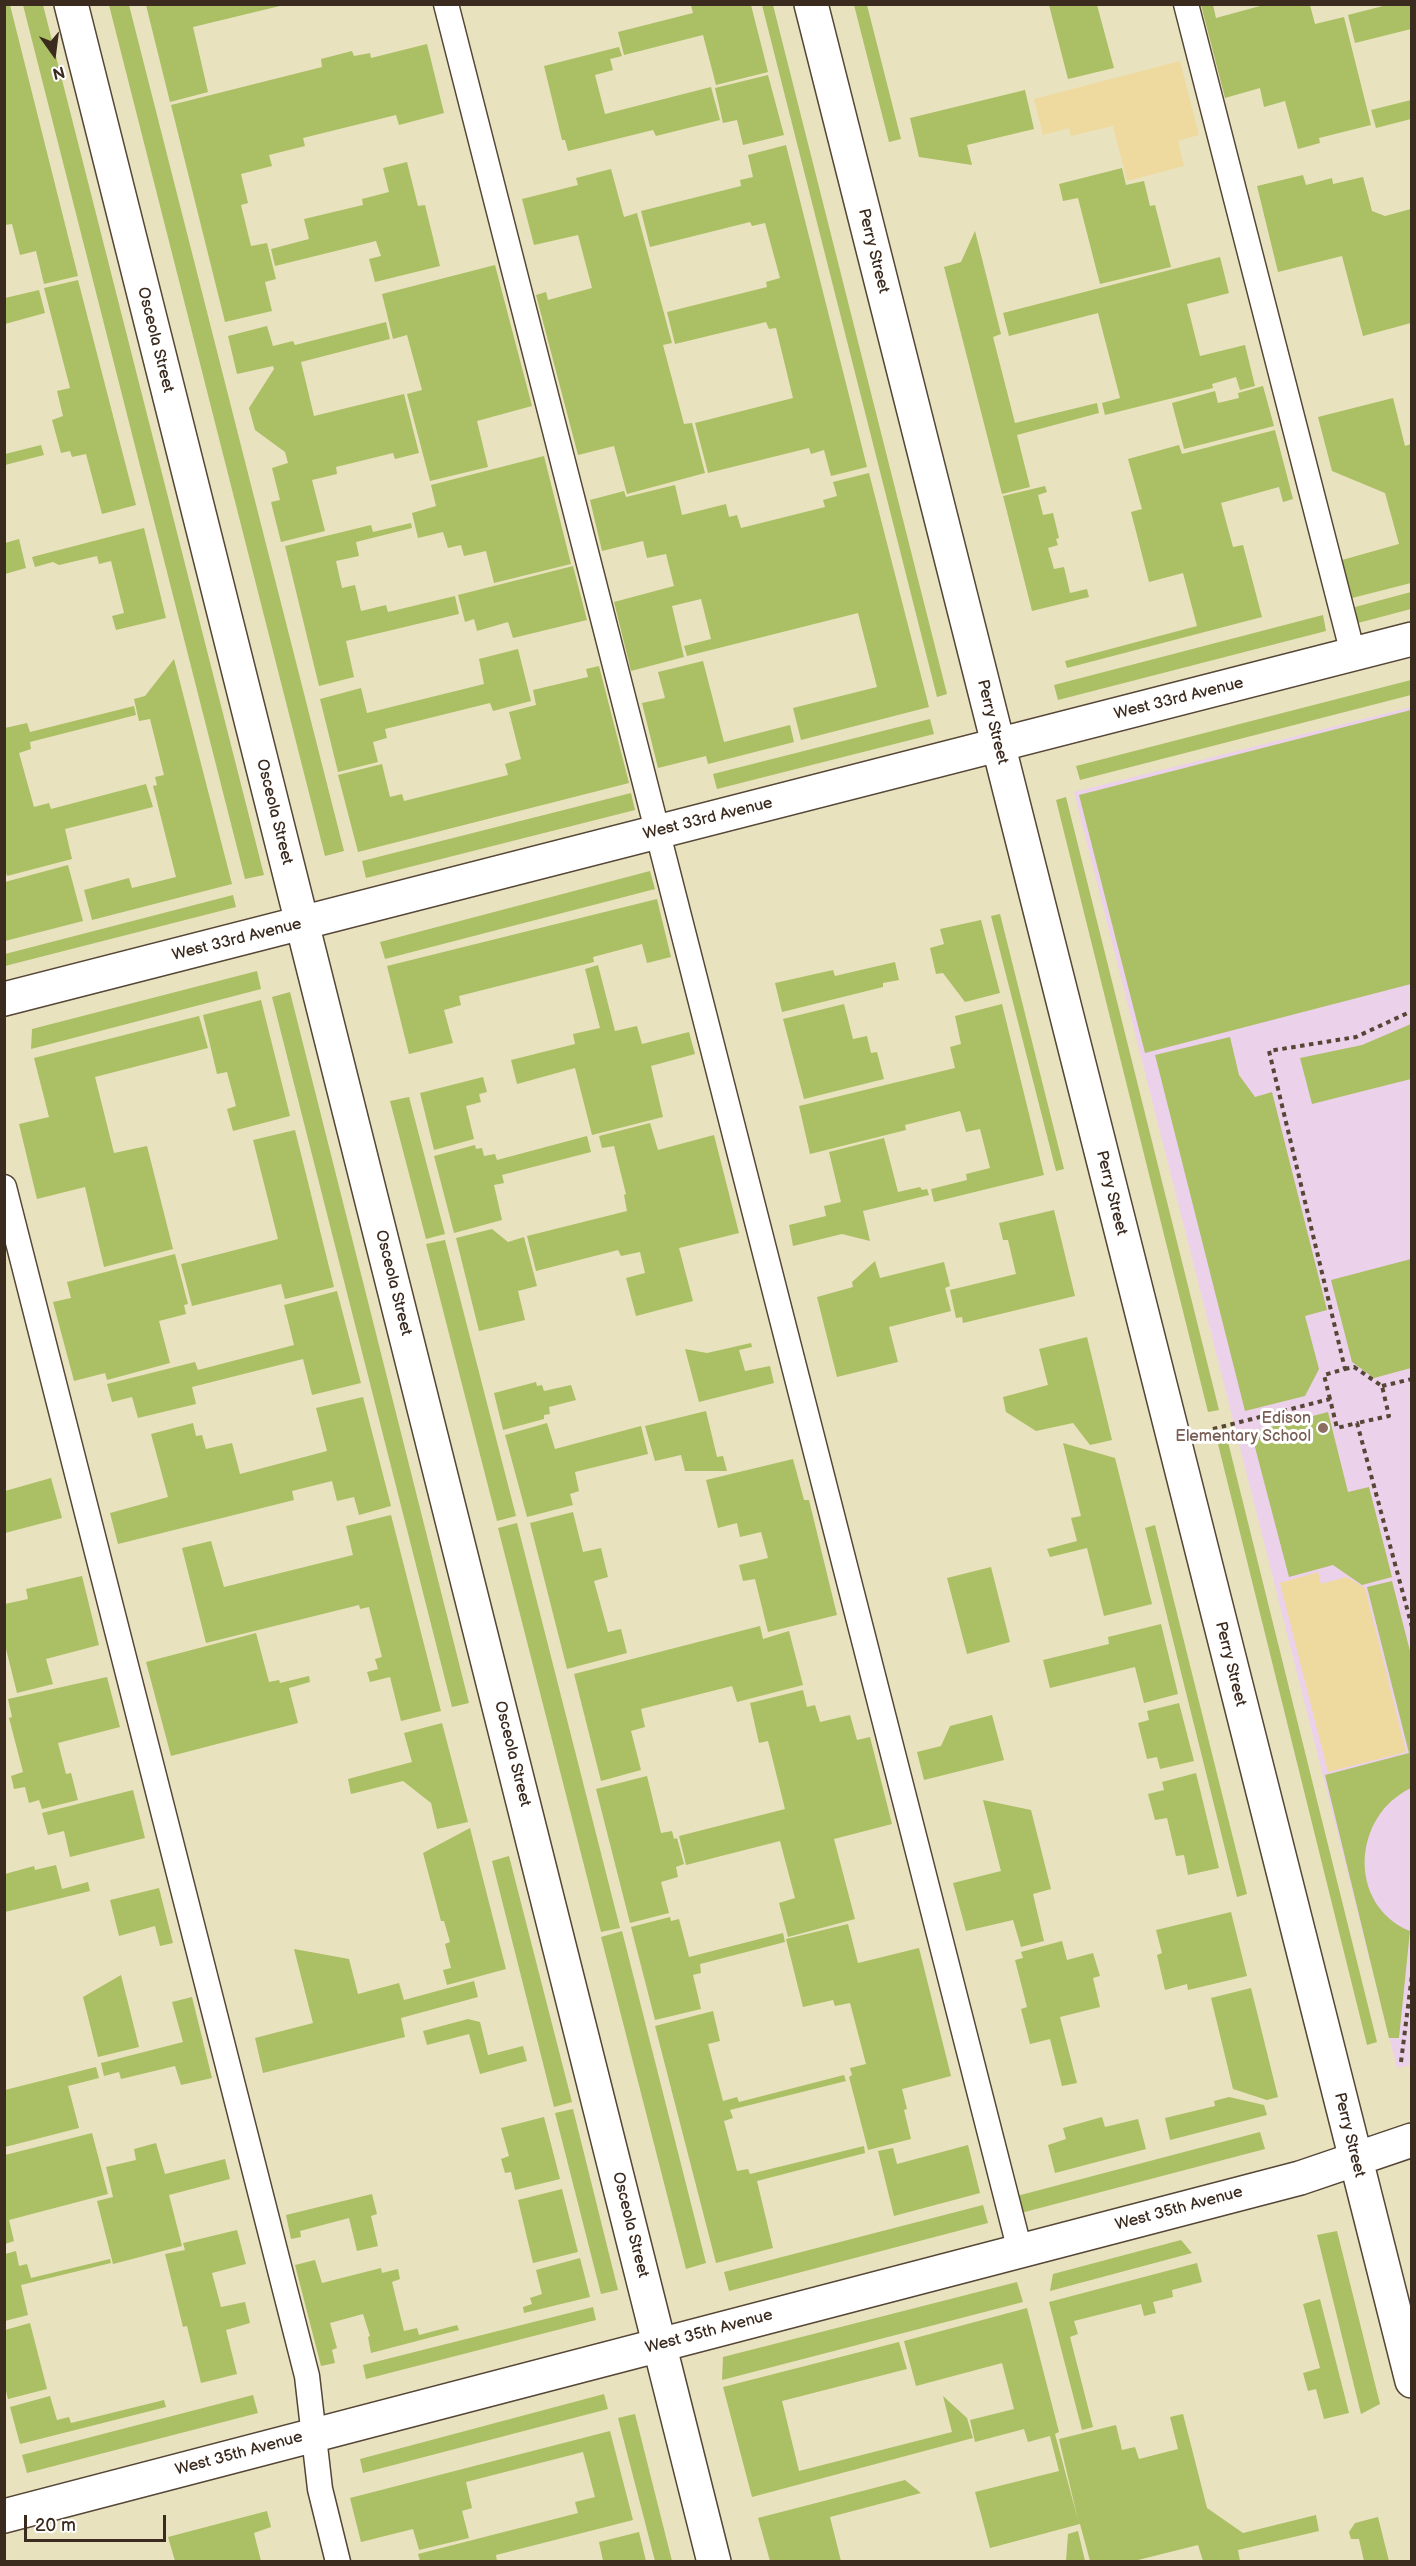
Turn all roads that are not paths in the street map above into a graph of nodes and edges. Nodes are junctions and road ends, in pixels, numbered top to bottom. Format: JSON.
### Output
{"nodes":[{"id":1,"x":71,"y":4,"type":"edge"},
{"id":2,"x":446,"y":4,"type":"edge"},
{"id":3,"x":811,"y":4,"type":"edge"},
{"id":4,"x":1186,"y":4,"type":"edge"},
{"id":5,"x":1412,"y":639,"type":"edge"},
{"id":6,"x":1353,"y":654,"type":"junction"},
{"id":7,"x":998,"y":745,"type":"junction"},
{"id":8,"x":658,"y":832,"type":"junction"},
{"id":9,"x":302,"y":923,"type":"junction"},
{"id":10,"x":4,"y":999,"type":"edge"},
{"id":11,"x":4,"y":1187,"type":"edge"},
{"id":12,"x":1412,"y":2140,"type":"edge"},
{"id":13,"x":1355,"y":2159,"type":"junction"},
{"id":14,"x":1020,"y":2250,"type":"junction"},
{"id":15,"x":660,"y":2344,"type":"junction"},
{"id":16,"x":1412,"y":2381,"type":"edge"},
{"id":17,"x":313,"y":2435,"type":"junction"},
{"id":18,"x":4,"y":2516,"type":"edge"},
{"id":19,"x":338,"y":2562,"type":"edge"},
{"id":20,"x":714,"y":2562,"type":"edge"}],
"edges":[{"from":1,"to":9,"type":"street","name":"Osceola Street"},
{"from":2,"to":8,"type":"lane"},
{"from":3,"to":7,"type":"street","name":"Perry Street"},
{"from":4,"to":6,"type":"lane"},
{"from":5,"to":6,"type":"street","name":"West 33rd Avenue"},
{"from":6,"to":7,"type":"street","name":"West 33rd Avenue"},
{"from":7,"to":8,"type":"street","name":"West 33rd Avenue"},
{"from":7,"to":13,"type":"street","name":"Perry Street"},
{"from":8,"to":9,"type":"street","name":"West 33rd Avenue"},
{"from":8,"to":14,"type":"lane"},
{"from":9,"to":10,"type":"street","name":"West 33rd Avenue"},
{"from":9,"to":15,"type":"street","name":"Osceola Street"},
{"from":11,"to":17,"type":"lane"},
{"from":12,"to":13,"type":"street","name":"West 35th Avenue"},
{"from":13,"to":14,"type":"street","name":"West 35th Avenue"},
{"from":13,"to":16,"type":"street","name":"Perry Street"},
{"from":14,"to":15,"type":"street","name":"West 35th Avenue"},
{"from":15,"to":17,"type":"street","name":"West 35th Avenue"},
{"from":15,"to":20,"type":"street","name":"Osceola Street"},
{"from":17,"to":18,"type":"street","name":"West 35th Avenue"},
{"from":17,"to":19,"type":"lane"}]}
